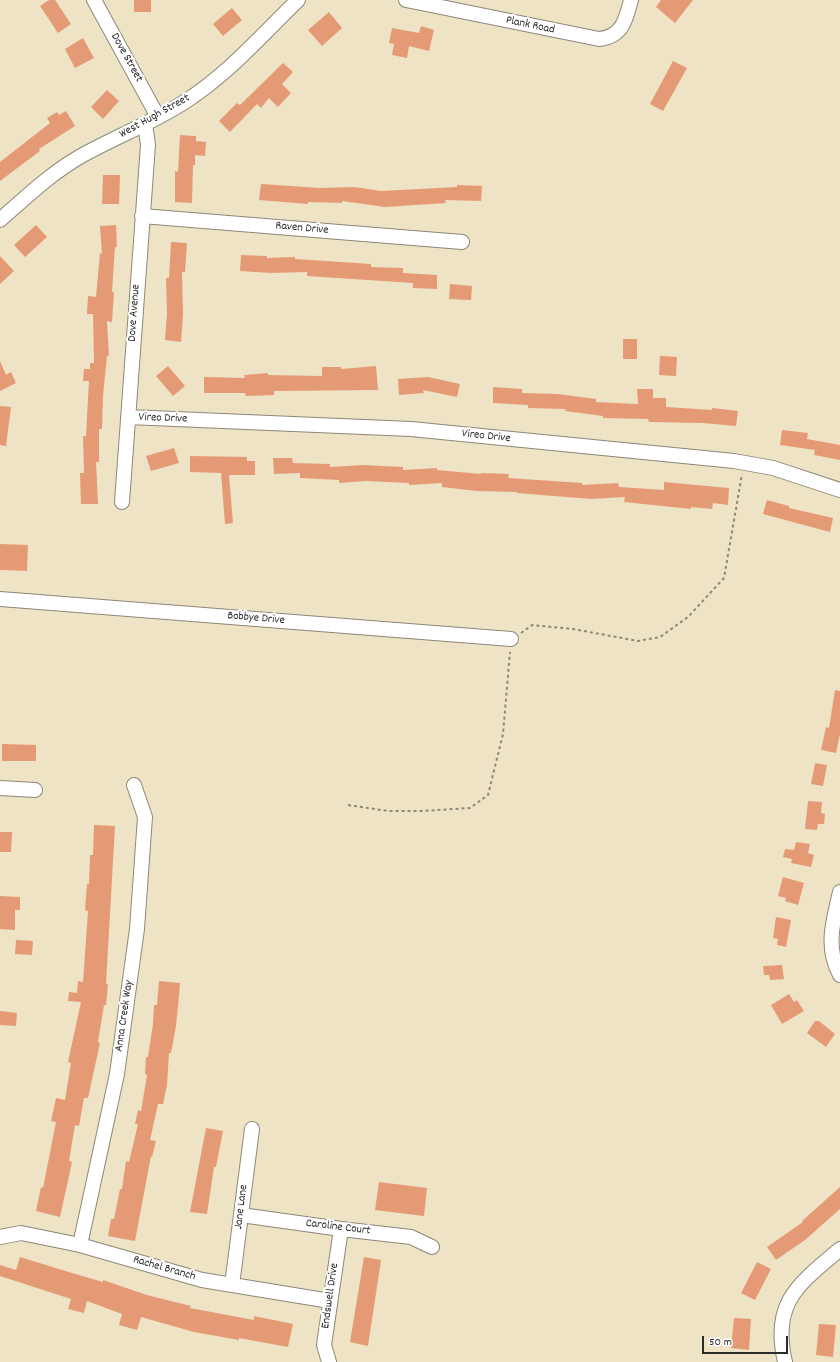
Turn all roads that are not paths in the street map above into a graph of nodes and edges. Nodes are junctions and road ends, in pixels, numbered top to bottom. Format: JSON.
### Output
{"nodes":[{"id":1,"x":94,"y":0,"type":"edge"},
{"id":2,"x":298,"y":0,"type":"edge"},
{"id":3,"x":406,"y":0,"type":"edge"},
{"id":4,"x":630,"y":0,"type":"edge"},
{"id":5,"x":158,"y":117,"type":"junction"},
{"id":6,"x":145,"y":124,"type":"junction"},
{"id":7,"x":142,"y":216,"type":"junction"},
{"id":8,"x":0,"y":220,"type":"edge"},
{"id":9,"x":462,"y":242,"type":"dead end"},
{"id":10,"x":128,"y":417,"type":"junction"},
{"id":11,"x":840,"y":490,"type":"edge"},
{"id":12,"x":122,"y":502,"type":"dead end"},
{"id":13,"x":0,"y":599,"type":"edge"},
{"id":14,"x":511,"y":639,"type":"road end"},
{"id":15,"x":134,"y":786,"type":"dead end"},
{"id":16,"x":0,"y":788,"type":"edge"},
{"id":17,"x":35,"y":790,"type":"dead end"},
{"id":18,"x":840,"y":892,"type":"edge"},
{"id":19,"x":840,"y":975,"type":"edge"},
{"id":20,"x":252,"y":1129,"type":"dead end"},
{"id":21,"x":241,"y":1215,"type":"junction"},
{"id":22,"x":341,"y":1229,"type":"junction"},
{"id":23,"x":0,"y":1237,"type":"edge"},
{"id":24,"x":80,"y":1245,"type":"junction"},
{"id":25,"x":432,"y":1247,"type":"dead end"},
{"id":26,"x":840,"y":1249,"type":"edge"},
{"id":27,"x":232,"y":1285,"type":"junction"},
{"id":28,"x":330,"y":1301,"type":"junction"},
{"id":29,"x":329,"y":1362,"type":"edge"},
{"id":30,"x":785,"y":1362,"type":"edge"}],
"edges":[{"from":1,"to":5,"type":"street","name":"Dove Street"},
{"from":2,"to":5,"type":"street","name":"West Hugh Street"},
{"from":3,"to":4,"type":"street","name":"Plank Road"},
{"from":5,"to":6,"type":"street","name":"West Hugh Street"},
{"from":6,"to":7,"type":"street","name":"Dove Avenue"},
{"from":6,"to":8,"type":"street","name":"West Hugh Street"},
{"from":7,"to":9,"type":"street","name":"Raven Drive"},
{"from":7,"to":10,"type":"street","name":"Dove Avenue"},
{"from":10,"to":11,"type":"street","name":"Vireo Drive"},
{"from":10,"to":12,"type":"street","name":"Dove Avenue"},
{"from":13,"to":14,"type":"street","name":"Bobbye Drive"},
{"from":15,"to":24,"type":"street","name":"Anna Creek Way"},
{"from":16,"to":17,"type":"street"},
{"from":18,"to":19,"type":"street"},
{"from":20,"to":21,"type":"street","name":"Jane Lane"},
{"from":21,"to":22,"type":"street","name":"Caroline Court"},
{"from":21,"to":27,"type":"street","name":"Jane Lane"},
{"from":22,"to":25,"type":"street","name":"Caroline Court"},
{"from":22,"to":28,"type":"street","name":"Endswell Drive"},
{"from":23,"to":24,"type":"street","name":"Rachel Branch"},
{"from":24,"to":27,"type":"street","name":"Rachel Branch"},
{"from":26,"to":30,"type":"street"},
{"from":27,"to":28,"type":"street","name":"Rachel Branch"},
{"from":28,"to":29,"type":"street","name":"Endswell Drive"}]}
